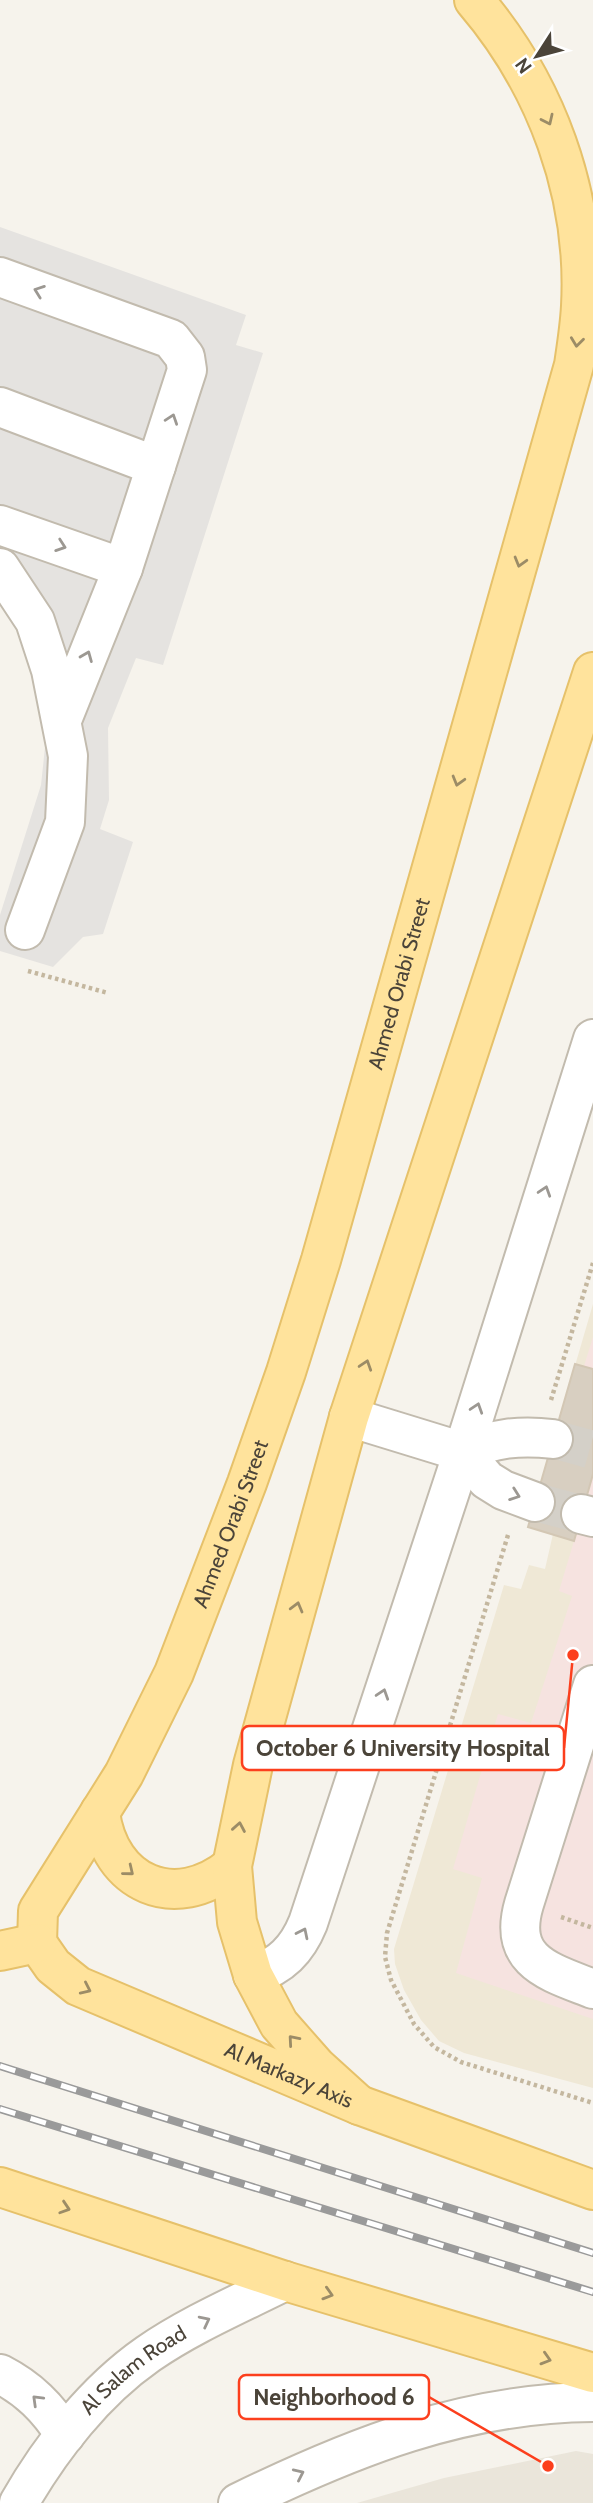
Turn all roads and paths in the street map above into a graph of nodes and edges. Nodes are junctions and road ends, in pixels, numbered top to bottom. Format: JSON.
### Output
{"nodes":[{"id":1,"x":474,"y":0,"type":"edge"},
{"id":2,"x":582,"y":177,"type":"edge"},
{"id":3,"x":0,"y":277,"type":"edge"},
{"id":4,"x":0,"y":407,"type":"edge"},
{"id":5,"x":156,"y":466,"type":"junction"},
{"id":6,"x":0,"y":525,"type":"edge"},
{"id":7,"x":0,"y":568,"type":"edge"},
{"id":8,"x":123,"y":568,"type":"junction"},
{"id":9,"x":593,"y":672,"type":"edge"},
{"id":10,"x":62,"y":720,"type":"junction"},
{"id":11,"x":25,"y":930,"type":"dead end"},
{"id":12,"x":24,"y":970,"type":"dead end"},
{"id":13,"x":108,"y":993,"type":"dead end"},
{"id":14,"x":593,"y":1039,"type":"edge"},
{"id":15,"x":593,"y":1263,"type":"edge"},
{"id":16,"x":349,"y":1417,"type":"junction"},
{"id":17,"x":546,"y":1438,"type":"joint"},
{"id":18,"x":463,"y":1452,"type":"junction"},
{"id":19,"x":527,"y":1499,"type":"joint"},
{"id":20,"x":593,"y":1685,"type":"edge"},
{"id":21,"x":100,"y":1812,"type":"junction"},
{"id":22,"x":232,"y":1866,"type":"junction"},
{"id":23,"x":37,"y":1943,"type":"junction"},
{"id":24,"x":0,"y":1951,"type":"edge"},
{"id":25,"x":253,"y":1975,"type":"junction"},
{"id":26,"x":593,"y":1989,"type":"edge"},
{"id":27,"x":593,"y":2103,"type":"edge"},
{"id":28,"x":359,"y":2105,"type":"junction"},
{"id":29,"x":0,"y":2187,"type":"edge"},
{"id":30,"x":593,"y":2190,"type":"edge"},
{"id":31,"x":285,"y":2281,"type":"junction"},
{"id":32,"x":593,"y":2373,"type":"edge"},
{"id":33,"x":0,"y":2375,"type":"edge"},
{"id":34,"x":593,"y":2402,"type":"edge"},
{"id":35,"x":65,"y":2435,"type":"junction"},
{"id":36,"x":19,"y":2503,"type":"edge"},
{"id":37,"x":238,"y":2503,"type":"edge"}],
"edges":[{"from":1,"to":2,"type":"main road","name":"Ahmed Orabi Street","one_way":true},
{"from":2,"to":21,"type":"main road","name":"Ahmed Orabi Street","one_way":true},
{"from":5,"to":3,"type":"street","one_way":true},
{"from":4,"to":5,"type":"street"},
{"from":5,"to":8,"type":"street"},
{"from":6,"to":8,"type":"street","one_way":true},
{"from":7,"to":10,"type":"street"},
{"from":10,"to":8,"type":"street","one_way":true},
{"from":16,"to":9,"type":"main road","one_way":true},
{"from":10,"to":11,"type":"street"},
{"from":12,"to":13,"type":"path"},
{"from":18,"to":14,"type":"street","one_way":true},
{"from":15,"to":17,"type":"path"},
{"from":16,"to":18,"type":"street"},
{"from":22,"to":16,"type":"main road","one_way":true},
{"from":17,"to":18,"type":"street"},
{"from":18,"to":19,"type":"street","one_way":true},
{"from":25,"to":18,"type":"street","one_way":true},
{"from":19,"to":27,"type":"path"},
{"from":20,"to":26,"type":"street"},
{"from":21,"to":22,"type":"main road","one_way":true},
{"from":21,"to":23,"type":"main road","name":"Ahmed Orabi Street"},
{"from":22,"to":25,"type":"main road"},
{"from":23,"to":24,"type":"main road"},
{"from":23,"to":28,"type":"main road","name":"Al Markazy Axis","one_way":true},
{"from":28,"to":25,"type":"main road","one_way":true},
{"from":28,"to":30,"type":"main road","name":"Al Markazy Axis"},
{"from":29,"to":31,"type":"main road","one_way":true},
{"from":31,"to":32,"type":"main road","one_way":true},
{"from":35,"to":31,"type":"street","name":"Al Salam Road","one_way":true},
{"from":35,"to":33,"type":"street","one_way":true},
{"from":37,"to":34,"type":"street","one_way":true},
{"from":35,"to":36,"type":"street","name":"Al Salam Road"}]}
